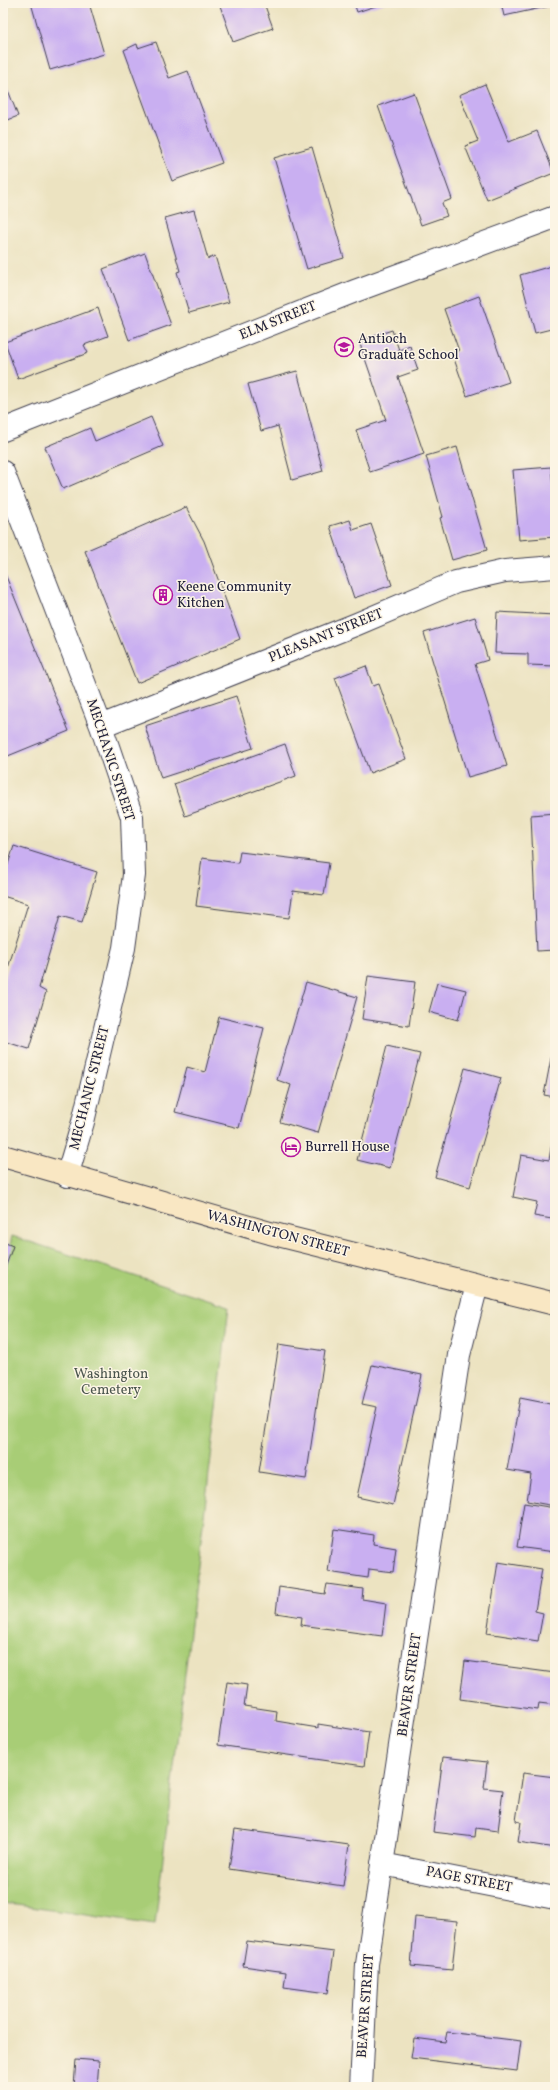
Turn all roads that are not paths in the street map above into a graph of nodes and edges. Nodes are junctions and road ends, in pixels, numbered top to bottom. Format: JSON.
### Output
{"nodes":[{"id":1,"x":555,"y":217,"type":"edge"},
{"id":2,"x":3,"y":430,"type":"edge"},
{"id":3,"x":3,"y":472,"type":"edge"},
{"id":4,"x":555,"y":567,"type":"edge"},
{"id":5,"x":101,"y":726,"type":"junction"},
{"id":6,"x":3,"y":1156,"type":"edge"},
{"id":7,"x":67,"y":1176,"type":"junction"},
{"id":8,"x":477,"y":1285,"type":"junction"},
{"id":9,"x":555,"y":1304,"type":"edge"},
{"id":10,"x":382,"y":1864,"type":"junction"},
{"id":11,"x":555,"y":1898,"type":"edge"},
{"id":12,"x":361,"y":2087,"type":"edge"}],
"edges":[{"from":1,"to":2,"type":"street","name":"ELM STREET"},
{"from":3,"to":5,"type":"street","name":"MECHANIC STREET"},
{"from":4,"to":5,"type":"street","name":"PLEASANT STREET"},
{"from":5,"to":7,"type":"street","name":"MECHANIC STREET"},
{"from":6,"to":7,"type":"main road","name":"WASHINGTON STREET"},
{"from":7,"to":8,"type":"main road","name":"WASHINGTON STREET"},
{"from":8,"to":9,"type":"main road","name":"WASHINGTON STREET"},
{"from":8,"to":10,"type":"street","name":"BEAVER STREET"},
{"from":10,"to":11,"type":"street","name":"PAGE STREET"},
{"from":10,"to":12,"type":"street","name":"BEAVER STREET"}]}
